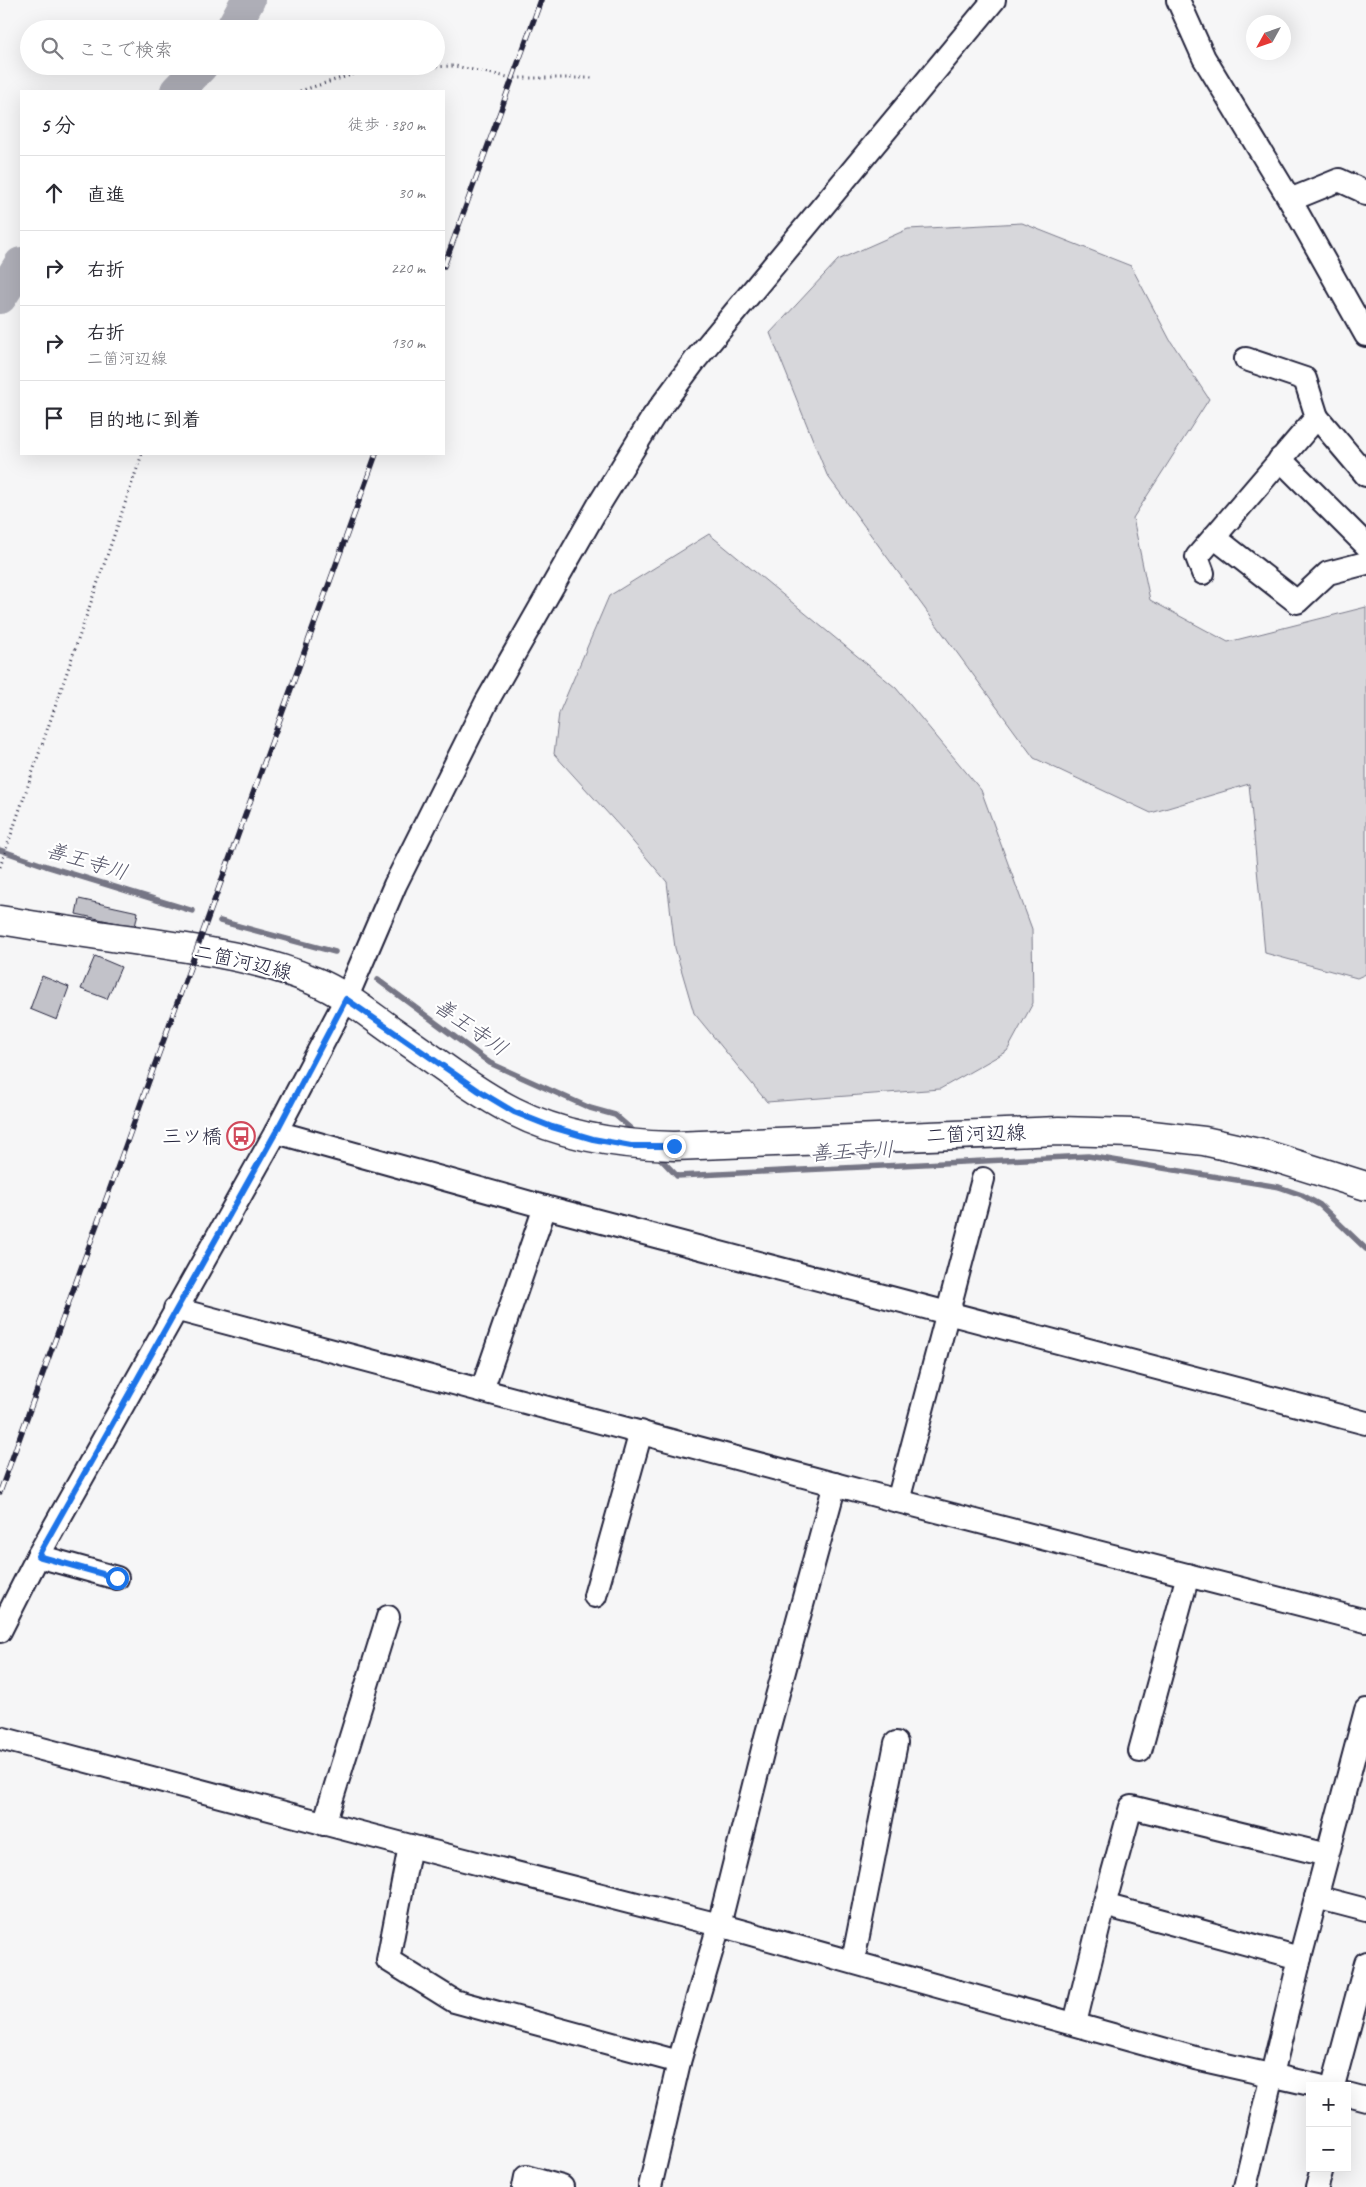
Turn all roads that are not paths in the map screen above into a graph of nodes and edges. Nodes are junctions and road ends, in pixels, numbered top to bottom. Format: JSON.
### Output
{"nodes":[{"id":1,"x":994,"y":0,"type":"edge"},
{"id":2,"x":1178,"y":0,"type":"edge"},
{"id":3,"x":1366,"y":194,"type":"edge"},
{"id":4,"x":1290,"y":200,"type":"junction"},
{"id":5,"x":1366,"y":335,"type":"edge"},
{"id":6,"x":1246,"y":360,"type":"dead end"},
{"id":7,"x":1317,"y":417,"type":"junction"},
{"id":8,"x":1280,"y":460,"type":"junction"},
{"id":9,"x":1366,"y":476,"type":"edge"},
{"id":10,"x":1214,"y":537,"type":"junction"},
{"id":11,"x":1366,"y":545,"type":"edge"},
{"id":12,"x":1366,"y":563,"type":"edge"},
{"id":13,"x":1203,"y":573,"type":"dead end"},
{"id":14,"x":0,"y":920,"type":"edge"},
{"id":15,"x":346,"y":999,"type":"junction"},
{"id":16,"x":276,"y":1132,"type":"junction"},
{"id":17,"x":983,"y":1179,"type":"dead end"},
{"id":18,"x":1366,"y":1186,"type":"edge"},
{"id":19,"x":545,"y":1207,"type":"junction"},
{"id":20,"x":176,"y":1309,"type":"junction"},
{"id":21,"x":948,"y":1315,"type":"junction"},
{"id":22,"x":482,"y":1390,"type":"junction"},
{"id":23,"x":1366,"y":1423,"type":"edge"},
{"id":24,"x":641,"y":1432,"type":"junction"},
{"id":25,"x":834,"y":1484,"type":"junction"},
{"id":26,"x":898,"y":1502,"type":"junction"},
{"id":27,"x":38,"y":1556,"type":"junction"},
{"id":28,"x":1188,"y":1576,"type":"junction"},
{"id":29,"x":117,"y":1578,"type":"dead end"},
{"id":30,"x":595,"y":1596,"type":"dead end"},
{"id":31,"x":388,"y":1617,"type":"dead end"},
{"id":32,"x":1366,"y":1621,"type":"edge"},
{"id":33,"x":0,"y":1631,"type":"edge"},
{"id":34,"x":1366,"y":1710,"type":"edge"},
{"id":35,"x":0,"y":1738,"type":"edge"},
{"id":36,"x":896,"y":1743,"type":"dead end"},
{"id":37,"x":1140,"y":1751,"type":"dead end"},
{"id":38,"x":324,"y":1824,"type":"junction"},
{"id":39,"x":410,"y":1846,"type":"junction"},
{"id":40,"x":1327,"y":1855,"type":"junction"},
{"id":41,"x":1316,"y":1897,"type":"junction"},
{"id":42,"x":1104,"y":1906,"type":"junction"},
{"id":43,"x":1366,"y":1910,"type":"edge"},
{"id":44,"x":719,"y":1924,"type":"junction"},
{"id":45,"x":1300,"y":1958,"type":"junction"},
{"id":46,"x":853,"y":1961,"type":"junction"},
{"id":47,"x":1366,"y":1963,"type":"edge"},
{"id":48,"x":1074,"y":2023,"type":"junction"},
{"id":49,"x":679,"y":2062,"type":"junction"},
{"id":50,"x":1273,"y":2076,"type":"junction"},
{"id":51,"x":1335,"y":2082,"type":"edge"},
{"id":52,"x":1306,"y":2083,"type":"edge"},
{"id":53,"x":1351,"y":2095,"type":"edge"},
{"id":54,"x":1366,"y":2099,"type":"edge"},
{"id":55,"x":1321,"y":2172,"type":"edge"},
{"id":56,"x":524,"y":2187,"type":"edge"},
{"id":57,"x":562,"y":2187,"type":"edge"},
{"id":58,"x":650,"y":2187,"type":"edge"},
{"id":59,"x":1245,"y":2187,"type":"edge"},
{"id":60,"x":1317,"y":2187,"type":"edge"}],
"edges":[{"from":1,"to":15,"type":"street"},
{"from":2,"to":4,"type":"street"},
{"from":3,"to":4,"type":"street"},
{"from":4,"to":5,"type":"street"},
{"from":6,"to":7,"type":"street"},
{"from":7,"to":8,"type":"street"},
{"from":7,"to":9,"type":"street"},
{"from":8,"to":10,"type":"street"},
{"from":8,"to":11,"type":"street"},
{"from":10,"to":12,"type":"street"},
{"from":10,"to":13,"type":"street"},
{"from":14,"to":15,"type":"main road","name":"二箇河辺線"},
{"from":15,"to":16,"type":"street"},
{"from":15,"to":18,"type":"main road","name":"二箇河辺線"},
{"from":16,"to":19,"type":"street"},
{"from":16,"to":20,"type":"street"},
{"from":17,"to":21,"type":"street"},
{"from":19,"to":21,"type":"street"},
{"from":19,"to":22,"type":"street"},
{"from":20,"to":22,"type":"street"},
{"from":20,"to":27,"type":"street"},
{"from":21,"to":23,"type":"street"},
{"from":21,"to":26,"type":"street"},
{"from":22,"to":24,"type":"street"},
{"from":24,"to":25,"type":"street"},
{"from":24,"to":30,"type":"street"},
{"from":25,"to":26,"type":"street"},
{"from":25,"to":44,"type":"street"},
{"from":26,"to":28,"type":"street"},
{"from":27,"to":29,"type":"street"},
{"from":27,"to":33,"type":"street"},
{"from":28,"to":32,"type":"street"},
{"from":28,"to":37,"type":"street"},
{"from":31,"to":38,"type":"street"},
{"from":34,"to":40,"type":"street"},
{"from":35,"to":38,"type":"street"},
{"from":36,"to":46,"type":"street"},
{"from":38,"to":39,"type":"street"},
{"from":39,"to":44,"type":"street"},
{"from":39,"to":49,"type":"street"},
{"from":40,"to":41,"type":"street"},
{"from":40,"to":42,"type":"street"},
{"from":41,"to":43,"type":"street"},
{"from":41,"to":45,"type":"street"},
{"from":42,"to":45,"type":"street"},
{"from":42,"to":48,"type":"street"},
{"from":44,"to":46,"type":"street"},
{"from":44,"to":49,"type":"street"},
{"from":45,"to":50,"type":"street"},
{"from":46,"to":48,"type":"street"},
{"from":47,"to":51,"type":"street"},
{"from":48,"to":50,"type":"street"},
{"from":49,"to":58,"type":"street"},
{"from":50,"to":52,"type":"street"},
{"from":50,"to":59,"type":"street"},
{"from":53,"to":54,"type":"street"},
{"from":55,"to":60,"type":"street"},
{"from":56,"to":57,"type":"street"}]}
